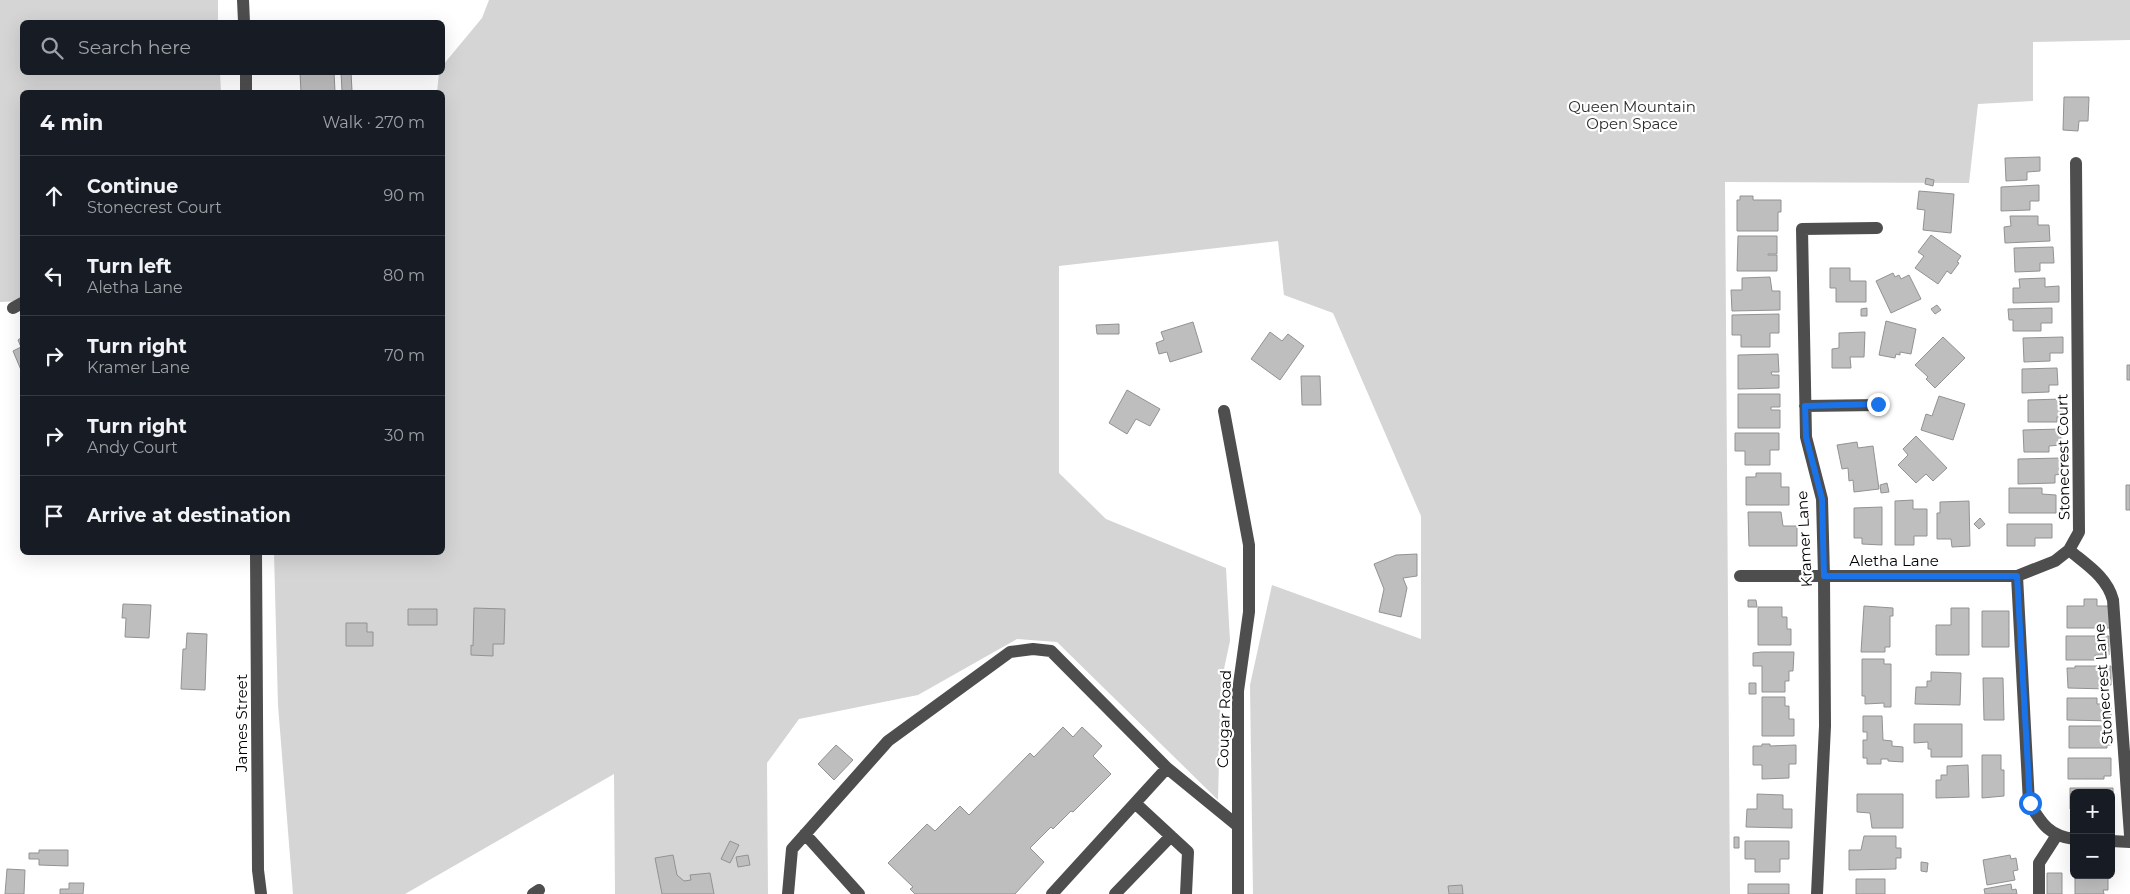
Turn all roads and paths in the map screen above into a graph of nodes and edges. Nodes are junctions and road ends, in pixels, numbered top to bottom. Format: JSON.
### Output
{"nodes":[{"id":1,"x":243,"y":0,"type":"edge"},
{"id":2,"x":244,"y":20,"type":"edge"},
{"id":3,"x":246,"y":75,"type":"edge"},
{"id":4,"x":246,"y":90,"type":"edge"},
{"id":5,"x":2076,"y":163,"type":"dead end"},
{"id":6,"x":1877,"y":228,"type":"dead end"},
{"id":7,"x":1878,"y":404,"type":"dead end"},
{"id":8,"x":1805,"y":406,"type":"junction"},
{"id":9,"x":1224,"y":411,"type":"dead end"},
{"id":10,"x":2069,"y":550,"type":"junction"},
{"id":11,"x":256,"y":555,"type":"edge"},
{"id":12,"x":1740,"y":576,"type":"dead end"},
{"id":13,"x":1824,"y":576,"type":"junction"},
{"id":14,"x":2017,"y":576,"type":"junction"},
{"id":15,"x":1167,"y":768,"type":"junction"},
{"id":16,"x":1135,"y":802,"type":"junction"},
{"id":17,"x":1238,"y":826,"type":"junction"},
{"id":18,"x":805,"y":834,"type":"junction"},
{"id":19,"x":2057,"y":835,"type":"junction"},
{"id":20,"x":2130,"y":835,"type":"edge"},
{"id":21,"x":1171,"y":836,"type":"junction"},
{"id":22,"x":2070,"y":838,"type":"edge"},
{"id":23,"x":2115,"y":841,"type":"edge"},
{"id":24,"x":2130,"y":842,"type":"edge"},
{"id":25,"x":790,"y":892,"type":"edge"},
{"id":26,"x":1184,"y":892,"type":"edge"},
{"id":27,"x":261,"y":894,"type":"edge"},
{"id":28,"x":533,"y":894,"type":"edge"},
{"id":29,"x":539,"y":894,"type":"edge"},
{"id":30,"x":859,"y":894,"type":"edge"},
{"id":31,"x":1052,"y":894,"type":"edge"},
{"id":32,"x":1115,"y":894,"type":"edge"},
{"id":33,"x":1238,"y":894,"type":"edge"},
{"id":34,"x":1817,"y":894,"type":"edge"},
{"id":35,"x":2039,"y":894,"type":"edge"}],
"edges":[{"from":1,"to":2,"type":"street"},
{"from":3,"to":4,"type":"street"},
{"from":5,"to":10,"type":"street","name":"Stonecrest Court"},
{"from":6,"to":8,"type":"street","name":"Kramer Lane"},
{"from":7,"to":8,"type":"street"},
{"from":8,"to":13,"type":"street","name":"Kramer Lane"},
{"from":9,"to":17,"type":"street","name":"Cougar Road"},
{"from":10,"to":14,"type":"street"},
{"from":10,"to":20,"type":"street","name":"Stonecrest Lane"},
{"from":11,"to":27,"type":"street","name":"James Street"},
{"from":12,"to":13,"type":"street","name":"Aletha Lane"},
{"from":13,"to":14,"type":"street","name":"Aletha Lane"},
{"from":13,"to":34,"type":"street","name":"Kramer Lane"},
{"from":14,"to":19,"type":"street"},
{"from":15,"to":16,"type":"street"},
{"from":15,"to":17,"type":"street"},
{"from":15,"to":18,"type":"street"},
{"from":16,"to":21,"type":"street"},
{"from":16,"to":31,"type":"street"},
{"from":17,"to":33,"type":"street","name":"Cougar Road"},
{"from":18,"to":25,"type":"street"},
{"from":18,"to":30,"type":"street"},
{"from":19,"to":22,"type":"street"},
{"from":19,"to":35,"type":"street"},
{"from":21,"to":26,"type":"street"},
{"from":21,"to":32,"type":"street"},
{"from":23,"to":24,"type":"street"},
{"from":28,"to":29,"type":"street"}]}
